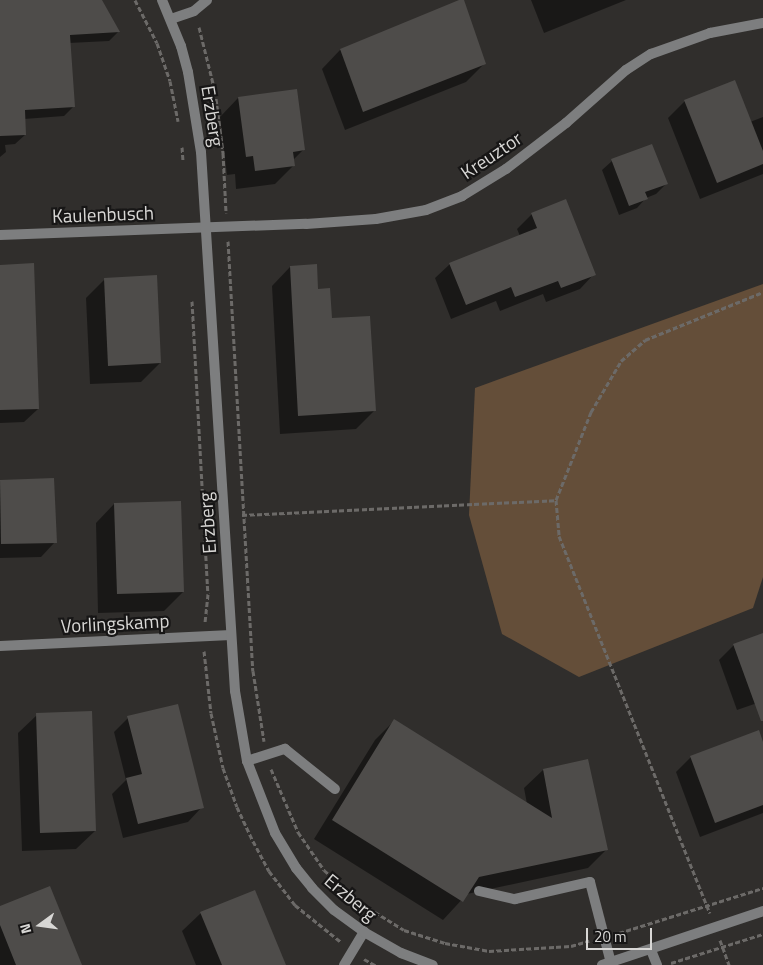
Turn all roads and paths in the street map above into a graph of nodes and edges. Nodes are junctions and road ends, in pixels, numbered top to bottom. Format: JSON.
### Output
{"nodes":[{"id":1,"x":135,"y":0,"type":"edge"},
{"id":2,"x":162,"y":0,"type":"edge"},
{"id":3,"x":207,"y":0,"type":"edge"},
{"id":4,"x":171,"y":19,"type":"junction"},
{"id":5,"x":763,"y":23,"type":"edge"},
{"id":6,"x":179,"y":126,"type":"dead end"},
{"id":7,"x":182,"y":145,"type":"dead end"},
{"id":8,"x":184,"y":164,"type":"dead end"},
{"id":9,"x":207,"y":228,"type":"junction"},
{"id":10,"x":0,"y":235,"type":"edge"},
{"id":11,"x":763,"y":292,"type":"edge"},
{"id":12,"x":192,"y":296,"type":"dead end"},
{"id":13,"x":196,"y":372,"type":"dead end"},
{"id":14,"x":237,"y":387,"type":"dead end"},
{"id":15,"x":556,"y":500,"type":"junction"},
{"id":16,"x":243,"y":515,"type":"junction"},
{"id":17,"x":224,"y":516,"type":"junction"},
{"id":18,"x":231,"y":635,"type":"junction"},
{"id":19,"x":0,"y":646,"type":"edge"},
{"id":20,"x":267,"y":754,"type":"junction"},
{"id":21,"x":246,"y":761,"type":"junction"},
{"id":22,"x":335,"y":789,"type":"dead end"},
{"id":23,"x":763,"y":888,"type":"edge"},
{"id":24,"x":479,"y":891,"type":"dead end"},
{"id":25,"x":706,"y":904,"type":"junction"},
{"id":26,"x":763,"y":911,"type":"edge"},
{"id":27,"x":715,"y":928,"type":"junction"},
{"id":28,"x":364,"y":932,"type":"junction"},
{"id":29,"x":763,"y":934,"type":"edge"},
{"id":30,"x":604,"y":936,"type":"junction"},
{"id":31,"x":723,"y":948,"type":"junction"},
{"id":32,"x":651,"y":950,"type":"junction"},
{"id":33,"x":606,"y":964,"type":"edge"},
{"id":34,"x":344,"y":965,"type":"edge"},
{"id":35,"x":433,"y":965,"type":"edge"},
{"id":36,"x":656,"y":965,"type":"edge"},
{"id":37,"x":666,"y":965,"type":"edge"},
{"id":38,"x":729,"y":965,"type":"edge"}],
"edges":[{"from":1,"to":6,"type":"path"},
{"from":2,"to":4,"type":"street","name":"Erzberg"},
{"from":3,"to":4,"type":"street"},
{"from":4,"to":9,"type":"street","name":"Erzberg"},
{"from":5,"to":9,"type":"street","name":"Kreuztor"},
{"from":7,"to":8,"type":"path"},
{"from":9,"to":10,"type":"street","name":"Kaulenbusch"},
{"from":9,"to":17,"type":"street","name":"Erzberg"},
{"from":11,"to":15,"type":"path"},
{"from":12,"to":13,"type":"path"},
{"from":14,"to":16,"type":"path"},
{"from":15,"to":16,"type":"path"},
{"from":15,"to":25,"type":"path"},
{"from":16,"to":17,"type":"path"},
{"from":16,"to":20,"type":"path"},
{"from":17,"to":18,"type":"street","name":"Erzberg"},
{"from":18,"to":19,"type":"street","name":"Vorlingskamp"},
{"from":18,"to":21,"type":"street","name":"Erzberg"},
{"from":20,"to":21,"type":"street"},
{"from":20,"to":22,"type":"street"},
{"from":20,"to":30,"type":"path"},
{"from":21,"to":28,"type":"street","name":"Erzberg"},
{"from":23,"to":25,"type":"path"},
{"from":24,"to":30,"type":"street"},
{"from":25,"to":27,"type":"path"},
{"from":25,"to":30,"type":"path"},
{"from":26,"to":27,"type":"street"},
{"from":27,"to":31,"type":"path"},
{"from":27,"to":32,"type":"street"},
{"from":28,"to":34,"type":"street"},
{"from":28,"to":35,"type":"street","name":"Erzberg"},
{"from":29,"to":31,"type":"path"},
{"from":30,"to":33,"type":"street"},
{"from":31,"to":37,"type":"path"},
{"from":31,"to":38,"type":"path"},
{"from":32,"to":33,"type":"street"},
{"from":32,"to":36,"type":"street"}]}
